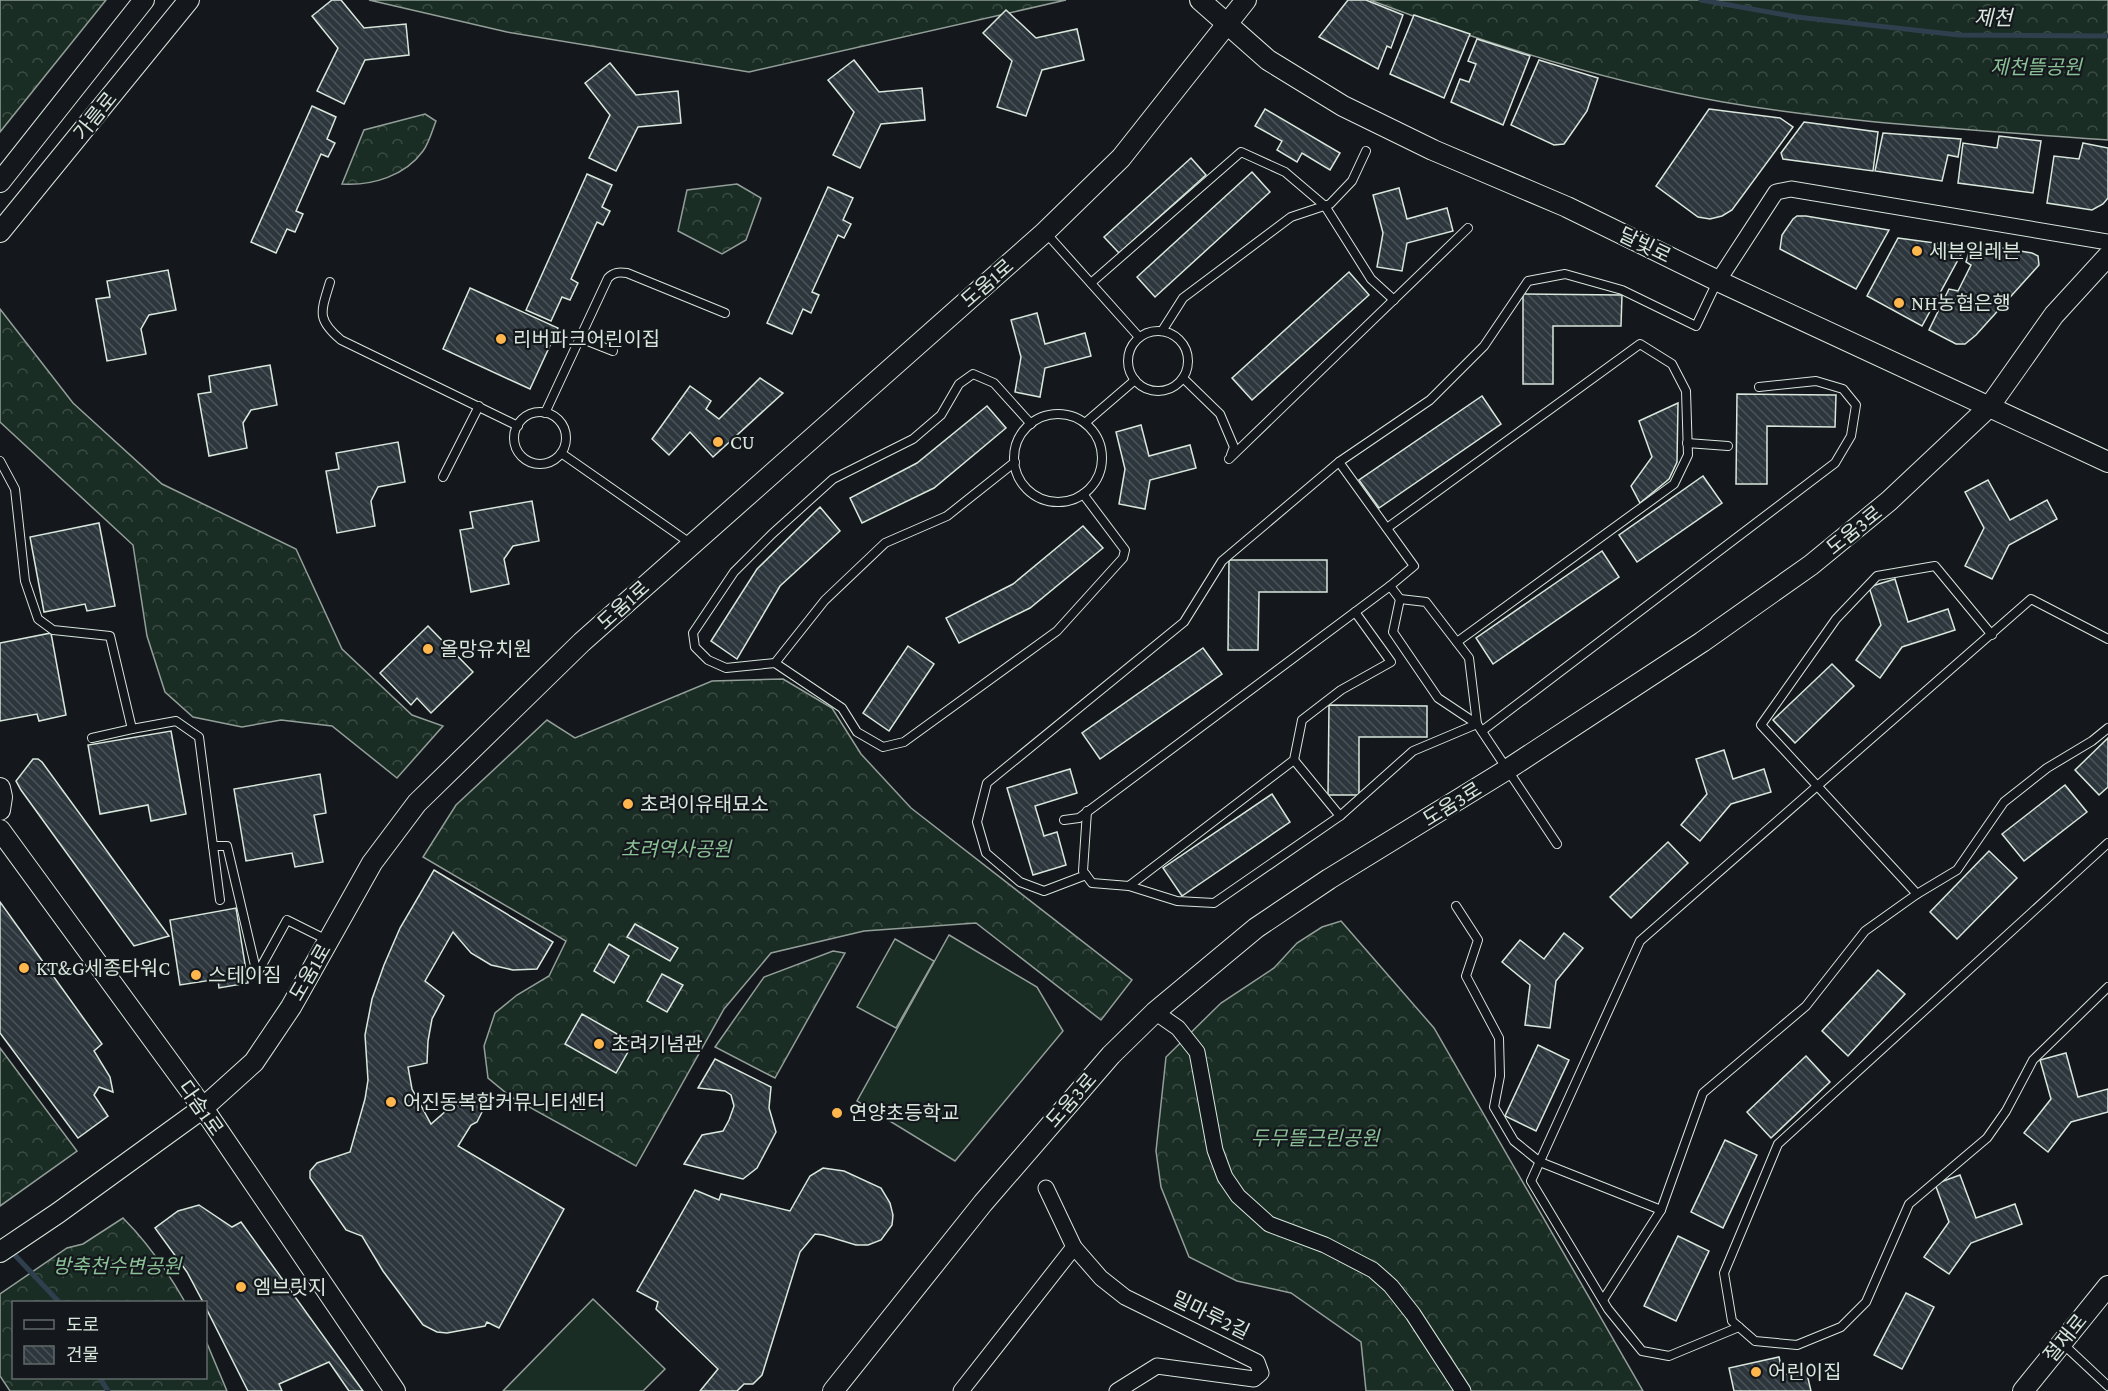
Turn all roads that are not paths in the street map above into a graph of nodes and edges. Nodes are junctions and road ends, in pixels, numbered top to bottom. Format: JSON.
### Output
{"nodes":[{"id":1,"x":144,"y":0,"type":"edge"},
{"id":2,"x":189,"y":0,"type":"edge"},
{"id":3,"x":1200,"y":0,"type":"edge"},
{"id":4,"x":1246,"y":0,"type":"edge"},
{"id":5,"x":1227,"y":25,"type":"junction"},
{"id":6,"x":1366,"y":151,"type":"dead end"},
{"id":7,"x":0,"y":182,"type":"edge"},
{"id":8,"x":1325,"y":206,"type":"junction"},
{"id":9,"x":1468,"y":228,"type":"dead end"},
{"id":10,"x":0,"y":232,"type":"edge"},
{"id":11,"x":1045,"y":232,"type":"junction"},
{"id":12,"x":2108,"y":242,"type":"edge"},
{"id":13,"x":2108,"y":256,"type":"edge"},
{"id":14,"x":1718,"y":281,"type":"junction"},
{"id":15,"x":330,"y":282,"type":"dead end"},
{"id":16,"x":1091,"y":283,"type":"junction"},
{"id":17,"x":1394,"y":300,"type":"junction"},
{"id":18,"x":725,"y":313,"type":"dead end"},
{"id":19,"x":1162,"y":331,"type":"junction"},
{"id":20,"x":1139,"y":337,"type":"junction"},
{"id":21,"x":580,"y":338,"type":"junction"},
{"id":22,"x":613,"y":351,"type":"dead end"},
{"id":23,"x":1183,"y":378,"type":"junction"},
{"id":24,"x":1135,"y":380,"type":"junction"},
{"id":25,"x":1759,"y":387,"type":"dead end"},
{"id":26,"x":479,"y":406,"type":"junction"},
{"id":27,"x":1989,"y":407,"type":"junction"},
{"id":28,"x":545,"y":413,"type":"junction"},
{"id":29,"x":1085,"y":423,"type":"junction"},
{"id":30,"x":1030,"y":424,"type":"junction"},
{"id":31,"x":518,"y":426,"type":"junction"},
{"id":32,"x":1688,"y":443,"type":"junction"},
{"id":33,"x":1728,"y":446,"type":"dead end"},
{"id":34,"x":561,"y":453,"type":"junction"},
{"id":35,"x":0,"y":461,"type":"edge"},
{"id":36,"x":1015,"y":462,"type":"junction"},
{"id":37,"x":1340,"y":462,"type":"junction"},
{"id":38,"x":2108,"y":462,"type":"edge"},
{"id":39,"x":443,"y":477,"type":"dead end"},
{"id":40,"x":1083,"y":494,"type":"junction"},
{"id":41,"x":1387,"y":528,"type":"junction"},
{"id":42,"x":692,"y":544,"type":"junction"},
{"id":43,"x":1390,"y":586,"type":"junction"},
{"id":44,"x":1400,"y":598,"type":"junction"},
{"id":45,"x":1355,"y":612,"type":"junction"},
{"id":46,"x":1992,"y":635,"type":"junction"},
{"id":47,"x":2108,"y":639,"type":"edge"},
{"id":48,"x":1457,"y":642,"type":"junction"},
{"id":49,"x":775,"y":663,"type":"junction"},
{"id":50,"x":1479,"y":727,"type":"junction"},
{"id":51,"x":2108,"y":728,"type":"edge"},
{"id":52,"x":132,"y":729,"type":"junction"},
{"id":53,"x":92,"y":738,"type":"dead end"},
{"id":54,"x":1294,"y":760,"type":"junction"},
{"id":55,"x":1508,"y":769,"type":"junction"},
{"id":56,"x":1818,"y":786,"type":"junction"},
{"id":57,"x":0,"y":788,"type":"edge"},
{"id":58,"x":0,"y":810,"type":"edge"},
{"id":59,"x":1087,"y":811,"type":"junction"},
{"id":60,"x":1340,"y":816,"type":"junction"},
{"id":61,"x":1064,"y":820,"type":"dead end"},
{"id":62,"x":0,"y":830,"type":"edge"},
{"id":63,"x":2108,"y":843,"type":"edge"},
{"id":64,"x":1557,"y":844,"type":"dead end"},
{"id":65,"x":213,"y":846,"type":"junction"},
{"id":66,"x":1086,"y":875,"type":"junction"},
{"id":67,"x":1129,"y":886,"type":"junction"},
{"id":68,"x":1917,"y":894,"type":"junction"},
{"id":69,"x":220,"y":900,"type":"dead end"},
{"id":70,"x":1456,"y":906,"type":"dead end"},
{"id":71,"x":329,"y":940,"type":"junction"},
{"id":72,"x":2108,"y":987,"type":"edge"},
{"id":73,"x":1155,"y":1012,"type":"junction"},
{"id":74,"x":203,"y":1108,"type":"junction"},
{"id":75,"x":1540,"y":1162,"type":"junction"},
{"id":76,"x":1047,"y":1188,"type":"dead end"},
{"id":77,"x":1661,"y":1210,"type":"junction"},
{"id":78,"x":1074,"y":1247,"type":"junction"},
{"id":79,"x":0,"y":1252,"type":"edge"},
{"id":80,"x":2108,"y":1286,"type":"edge"},
{"id":81,"x":1603,"y":1300,"type":"junction"},
{"id":82,"x":1738,"y":1327,"type":"junction"},
{"id":83,"x":2061,"y":1342,"type":"junction"},
{"id":84,"x":2108,"y":1386,"type":"edge"},
{"id":85,"x":395,"y":1391,"type":"edge"},
{"id":86,"x":833,"y":1391,"type":"edge"},
{"id":87,"x":961,"y":1391,"type":"edge"},
{"id":88,"x":1117,"y":1391,"type":"edge"},
{"id":89,"x":1463,"y":1391,"type":"edge"},
{"id":90,"x":2023,"y":1391,"type":"edge"}],
"edges":[{"from":1,"to":7,"type":"street","name":"가름로"},
{"from":2,"to":10,"type":"street","name":"가름로"},
{"from":3,"to":5,"type":"street","name":"달빛로"},
{"from":4,"to":5,"type":"street","name":"도움1로"},
{"from":5,"to":11,"type":"street","name":"도움1로"},
{"from":5,"to":14,"type":"street","name":"달빛로"},
{"from":6,"to":8,"type":"lane"},
{"from":8,"to":16,"type":"lane"},
{"from":8,"to":17,"type":"lane"},
{"from":8,"to":19,"type":"lane"},
{"from":9,"to":17,"type":"lane"},
{"from":11,"to":16,"type":"lane"},
{"from":11,"to":42,"type":"street","name":"도움1로"},
{"from":12,"to":14,"type":"street"},
{"from":13,"to":27,"type":"street","name":"도움3로"},
{"from":14,"to":27,"type":"street","name":"달빛로"},
{"from":14,"to":37,"type":"lane"},
{"from":15,"to":26,"type":"lane"},
{"from":16,"to":20,"type":"lane"},
{"from":17,"to":23,"type":"lane"},
{"from":18,"to":21,"type":"lane"},
{"from":19,"to":20,"type":"lane"},
{"from":19,"to":23,"type":"lane"},
{"from":20,"to":24,"type":"lane"},
{"from":21,"to":22,"type":"lane"},
{"from":21,"to":28,"type":"lane"},
{"from":23,"to":24,"type":"lane"},
{"from":24,"to":29,"type":"lane"},
{"from":25,"to":50,"type":"lane"},
{"from":26,"to":31,"type":"lane"},
{"from":26,"to":39,"type":"lane"},
{"from":27,"to":38,"type":"street","name":"달빛로"},
{"from":27,"to":55,"type":"street","name":"도움3로"},
{"from":28,"to":31,"type":"lane"},
{"from":28,"to":34,"type":"lane"},
{"from":29,"to":30,"type":"lane"},
{"from":29,"to":40,"type":"lane"},
{"from":30,"to":36,"type":"lane"},
{"from":30,"to":49,"type":"lane"},
{"from":31,"to":34,"type":"lane"},
{"from":32,"to":33,"type":"lane"},
{"from":32,"to":41,"type":"lane"},
{"from":32,"to":48,"type":"lane"},
{"from":34,"to":42,"type":"lane"},
{"from":35,"to":52,"type":"lane"},
{"from":36,"to":40,"type":"lane"},
{"from":36,"to":49,"type":"lane"},
{"from":37,"to":41,"type":"lane"},
{"from":37,"to":66,"type":"lane"},
{"from":40,"to":49,"type":"lane"},
{"from":41,"to":43,"type":"lane"},
{"from":42,"to":71,"type":"street","name":"도움1로"},
{"from":43,"to":44,"type":"lane"},
{"from":43,"to":45,"type":"lane"},
{"from":44,"to":48,"type":"lane"},
{"from":44,"to":50,"type":"lane"},
{"from":45,"to":54,"type":"lane"},
{"from":45,"to":59,"type":"lane"},
{"from":46,"to":47,"type":"lane"},
{"from":46,"to":56,"type":"lane"},
{"from":46,"to":56,"type":"lane"},
{"from":48,"to":50,"type":"lane"},
{"from":50,"to":55,"type":"lane"},
{"from":50,"to":60,"type":"lane"},
{"from":51,"to":68,"type":"lane"},
{"from":52,"to":53,"type":"lane"},
{"from":52,"to":65,"type":"lane"},
{"from":54,"to":60,"type":"lane"},
{"from":54,"to":67,"type":"lane"},
{"from":55,"to":64,"type":"lane"},
{"from":55,"to":73,"type":"street","name":"도움3로"},
{"from":56,"to":68,"type":"lane"},
{"from":56,"to":75,"type":"lane"},
{"from":57,"to":58,"type":"street"},
{"from":59,"to":61,"type":"lane"},
{"from":59,"to":66,"type":"lane"},
{"from":60,"to":67,"type":"lane"},
{"from":62,"to":74,"type":"street","name":"다솜1로"},
{"from":63,"to":82,"type":"lane"},
{"from":65,"to":69,"type":"lane"},
{"from":65,"to":71,"type":"lane"},
{"from":66,"to":67,"type":"lane"},
{"from":68,"to":77,"type":"lane"},
{"from":70,"to":75,"type":"lane"},
{"from":71,"to":74,"type":"street","name":"도움1로"},
{"from":72,"to":82,"type":"lane"},
{"from":73,"to":86,"type":"street","name":"도움3로"},
{"from":73,"to":89,"type":"street"},
{"from":74,"to":79,"type":"street","name":"도움1로"},
{"from":74,"to":85,"type":"street","name":"다솜1로"},
{"from":75,"to":77,"type":"lane"},
{"from":75,"to":81,"type":"lane"},
{"from":76,"to":78,"type":"street","name":"밀마루2길"},
{"from":77,"to":81,"type":"lane"},
{"from":78,"to":87,"type":"street"},
{"from":78,"to":88,"type":"street","name":"밀마루2길"},
{"from":80,"to":83,"type":"street","name":"절재로"},
{"from":81,"to":82,"type":"lane"},
{"from":83,"to":84,"type":"lane"},
{"from":83,"to":90,"type":"street","name":"절재로"}]}
